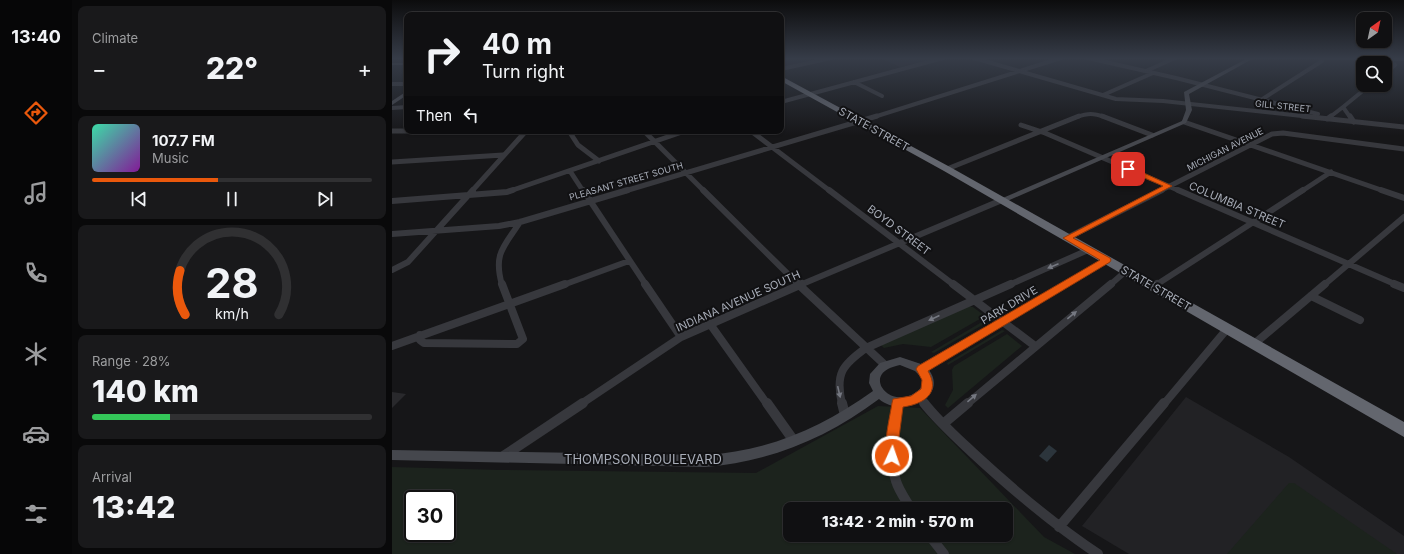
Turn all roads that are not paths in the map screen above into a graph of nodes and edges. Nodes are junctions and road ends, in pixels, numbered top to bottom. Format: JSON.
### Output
{"nodes":[{"id":1,"x":392,"y":84,"type":"edge"},
{"id":2,"x":404,"y":84,"type":"edge"},
{"id":3,"x":792,"y":84,"type":"edge"},
{"id":4,"x":847,"y":84,"type":"edge"},
{"id":5,"x":858,"y":84,"type":"edge"},
{"id":6,"x":978,"y":84,"type":"edge"},
{"id":7,"x":1064,"y":84,"type":"edge"},
{"id":8,"x":1128,"y":84,"type":"edge"},
{"id":9,"x":1201,"y":84,"type":"joint"},
{"id":10,"x":1286,"y":84,"type":"edge"},
{"id":11,"x":1361,"y":92,"type":"edge"},
{"id":12,"x":404,"y":94,"type":"edge"},
{"id":13,"x":810,"y":94,"type":"junction"},
{"id":14,"x":1103,"y":95,"type":"junction"},
{"id":15,"x":882,"y":96,"type":"dead end"},
{"id":16,"x":1261,"y":100,"type":"junction"},
{"id":17,"x":784,"y":101,"type":"edge"},
{"id":18,"x":392,"y":102,"type":"edge"},
{"id":19,"x":1188,"y":104,"type":"junction"},
{"id":20,"x":404,"y":107,"type":"edge"},
{"id":21,"x":1343,"y":107,"type":"junction"},
{"id":22,"x":392,"y":108,"type":"edge"},
{"id":23,"x":1329,"y":118,"type":"junction"},
{"id":24,"x":861,"y":121,"type":"junction"},
{"id":25,"x":1184,"y":122,"type":"junction"},
{"id":26,"x":1354,"y":122,"type":"junction"},
{"id":27,"x":1021,"y":125,"type":"dead end"},
{"id":28,"x":1404,"y":127,"type":"edge"},
{"id":29,"x":404,"y":131,"type":"edge"},
{"id":30,"x":392,"y":132,"type":"edge"},
{"id":31,"x":1040,"y":132,"type":"junction"},
{"id":32,"x":523,"y":134,"type":"edge"},
{"id":33,"x":571,"y":134,"type":"edge"},
{"id":34,"x":647,"y":134,"type":"edge"},
{"id":35,"x":677,"y":134,"type":"edge"},
{"id":36,"x":755,"y":134,"type":"edge"},
{"id":37,"x":1152,"y":136,"type":"junction"},
{"id":38,"x":655,"y":142,"type":"junction"},
{"id":39,"x":1250,"y":145,"type":"junction"},
{"id":40,"x":772,"y":147,"type":"junction"},
{"id":41,"x":1404,"y":149,"type":"edge"},
{"id":42,"x":503,"y":155,"type":"junction"},
{"id":43,"x":1102,"y":157,"type":"junction"},
{"id":44,"x":599,"y":161,"type":"junction"},
{"id":45,"x":392,"y":162,"type":"edge"},
{"id":46,"x":947,"y":169,"type":"junction"},
{"id":47,"x":570,"y":171,"type":"junction"},
{"id":48,"x":1331,"y":172,"type":"junction"},
{"id":49,"x":686,"y":173,"type":"junction"},
{"id":50,"x":1169,"y":186,"type":"junction"},
{"id":51,"x":468,"y":195,"type":"junction"},
{"id":52,"x":1404,"y":198,"type":"edge"},
{"id":53,"x":1002,"y":200,"type":"junction"},
{"id":54,"x":392,"y":201,"type":"edge"},
{"id":55,"x":590,"y":201,"type":"junction"},
{"id":56,"x":1404,"y":217,"type":"edge"},
{"id":57,"x":520,"y":222,"type":"junction"},
{"id":58,"x":1253,"y":223,"type":"junction"},
{"id":59,"x":435,"y":231,"type":"junction"},
{"id":60,"x":392,"y":234,"type":"edge"},
{"id":61,"x":1067,"y":238,"type":"junction"},
{"id":62,"x":899,"y":243,"type":"junction"},
{"id":63,"x":1088,"y":250,"type":"junction"},
{"id":64,"x":1107,"y":260,"type":"junction"},
{"id":65,"x":629,"y":261,"type":"junction"},
{"id":66,"x":1349,"y":264,"type":"junction"},
{"id":67,"x":392,"y":270,"type":"edge"},
{"id":68,"x":1126,"y":271,"type":"junction"},
{"id":69,"x":799,"y":285,"type":"junction"},
{"id":70,"x":1154,"y":286,"type":"junction"},
{"id":71,"x":1404,"y":288,"type":"edge"},
{"id":72,"x":1311,"y":296,"type":"junction"},
{"id":73,"x":974,"y":300,"type":"junction"},
{"id":74,"x":509,"y":304,"type":"junction"},
{"id":75,"x":1360,"y":320,"type":"dead end"},
{"id":76,"x":1003,"y":322,"type":"junction"},
{"id":77,"x":710,"y":324,"type":"junction"},
{"id":78,"x":1228,"y":329,"type":"junction"},
{"id":79,"x":420,"y":336,"type":"junction"},
{"id":80,"x":681,"y":337,"type":"junction"},
{"id":81,"x":1254,"y":344,"type":"junction"},
{"id":82,"x":392,"y":346,"type":"edge"},
{"id":83,"x":1035,"y":346,"type":"junction"},
{"id":84,"x":866,"y":348,"type":"junction"},
{"id":85,"x":885,"y":365,"type":"junction"},
{"id":86,"x":922,"y":369,"type":"junction"},
{"id":87,"x":878,"y":393,"type":"junction"},
{"id":88,"x":920,"y":397,"type":"junction"},
{"id":89,"x":898,"y":403,"type":"junction"},
{"id":90,"x":845,"y":415,"type":"junction"},
{"id":91,"x":943,"y":424,"type":"junction"},
{"id":92,"x":1404,"y":430,"type":"edge"},
{"id":93,"x":794,"y":441,"type":"junction"},
{"id":94,"x":392,"y":456,"type":"edge"},
{"id":95,"x":502,"y":457,"type":"junction"},
{"id":96,"x":907,"y":502,"type":"edge"},
{"id":97,"x":1059,"y":527,"type":"junction"},
{"id":98,"x":935,"y":542,"type":"edge"},
{"id":99,"x":944,"y":554,"type":"edge"},
{"id":100,"x":1098,"y":554,"type":"edge"}],
"edges":[{"from":1,"to":2,"type":"street"},
{"from":3,"to":13,"type":"highway","name":"STATE STREET"},
{"from":4,"to":13,"type":"street"},
{"from":5,"to":15,"type":"street"},
{"from":6,"to":24,"type":"street","name":"PLEASANT STREET SOUTH"},
{"from":7,"to":14,"type":"street","name":"GILL STREET"},
{"from":8,"to":14,"type":"street"},
{"from":9,"to":16,"type":"street"},
{"from":9,"to":19,"type":"street"},
{"from":10,"to":16,"type":"street"},
{"from":11,"to":21,"type":"street"},
{"from":12,"to":18,"type":"street"},
{"from":13,"to":17,"type":"street"},
{"from":13,"to":24,"type":"highway","name":"STATE STREET"},
{"from":14,"to":19,"type":"street","name":"GILL STREET"},
{"from":16,"to":23,"type":"street"},
{"from":19,"to":23,"type":"street","name":"GILL STREET"},
{"from":19,"to":25,"type":"street"},
{"from":20,"to":22,"type":"street"},
{"from":21,"to":23,"type":"street"},
{"from":21,"to":26,"type":"street"},
{"from":23,"to":26,"type":"street","name":"GILL STREET"},
{"from":24,"to":40,"type":"street","name":"PLEASANT STREET SOUTH"},
{"from":24,"to":46,"type":"highway","name":"STATE STREET"},
{"from":25,"to":37,"type":"street"},
{"from":25,"to":39,"type":"street"},
{"from":26,"to":28,"type":"street","name":"GILL STREET"},
{"from":27,"to":31,"type":"street","name":"COLUMBIA STREET"},
{"from":29,"to":30,"type":"street"},
{"from":31,"to":37,"type":"street"},
{"from":31,"to":43,"type":"street","name":"COLUMBIA STREET"},
{"from":31,"to":46,"type":"street"},
{"from":32,"to":42,"type":"street"},
{"from":33,"to":44,"type":"street"},
{"from":34,"to":38,"type":"street"},
{"from":35,"to":38,"type":"street"},
{"from":36,"to":40,"type":"street","name":"BOYD STREET"},
{"from":37,"to":43,"type":"street"},
{"from":38,"to":44,"type":"street"},
{"from":38,"to":49,"type":"street"},
{"from":39,"to":41,"type":"street","name":"MICHIGAN AVENUE"},
{"from":39,"to":48,"type":"street"},
{"from":39,"to":50,"type":"street","name":"MICHIGAN AVENUE"},
{"from":40,"to":49,"type":"street","name":"PLEASANT STREET SOUTH"},
{"from":40,"to":62,"type":"street","name":"BOYD STREET"},
{"from":42,"to":45,"type":"street"},
{"from":42,"to":51,"type":"street"},
{"from":43,"to":50,"type":"street","name":"COLUMBIA STREET"},
{"from":43,"to":53,"type":"street"},
{"from":44,"to":47,"type":"street"},
{"from":46,"to":53,"type":"highway","name":"STATE STREET"},
{"from":47,"to":51,"type":"street"},
{"from":47,"to":55,"type":"street"},
{"from":48,"to":52,"type":"street"},
{"from":48,"to":58,"type":"street"},
{"from":49,"to":55,"type":"street","name":"PLEASANT STREET SOUTH"},
{"from":49,"to":69,"type":"street"},
{"from":50,"to":58,"type":"street","name":"COLUMBIA STREET"},
{"from":50,"to":61,"type":"street","name":"MICHIGAN AVENUE"},
{"from":51,"to":54,"type":"street"},
{"from":51,"to":59,"type":"street"},
{"from":53,"to":61,"type":"highway","name":"STATE STREET"},
{"from":53,"to":62,"type":"street","name":"INDIANA AVENUE SOUTH"},
{"from":55,"to":57,"type":"street","name":"PLEASANT STREET SOUTH"},
{"from":55,"to":65,"type":"street"},
{"from":56,"to":66,"type":"street"},
{"from":57,"to":59,"type":"street","name":"PLEASANT STREET SOUTH"},
{"from":57,"to":74,"type":"street"},
{"from":58,"to":66,"type":"street","name":"COLUMBIA STREET"},
{"from":58,"to":70,"type":"street"},
{"from":59,"to":60,"type":"street","name":"PLEASANT STREET SOUTH"},
{"from":59,"to":67,"type":"street"},
{"from":61,"to":63,"type":"highway","name":"STATE STREET"},
{"from":62,"to":69,"type":"street","name":"INDIANA AVENUE SOUTH"},
{"from":62,"to":73,"type":"street","name":"BOYD STREET"},
{"from":63,"to":64,"type":"highway","name":"STATE STREET"},
{"from":63,"to":73,"type":"street","one_way":true},
{"from":64,"to":68,"type":"highway","name":"STATE STREET"},
{"from":64,"to":76,"type":"street","name":"PARK DRIVE"},
{"from":65,"to":74,"type":"street"},
{"from":65,"to":80,"type":"street"},
{"from":66,"to":71,"type":"street","name":"COLUMBIA STREET"},
{"from":66,"to":72,"type":"street"},
{"from":68,"to":70,"type":"highway","name":"STATE STREET"},
{"from":83,"to":68,"type":"street","one_way":true},
{"from":69,"to":77,"type":"street","name":"INDIANA AVENUE SOUTH"},
{"from":69,"to":84,"type":"street"},
{"from":70,"to":78,"type":"highway","name":"STATE STREET"},
{"from":72,"to":75,"type":"street"},
{"from":72,"to":81,"type":"street"},
{"from":73,"to":76,"type":"street","name":"BOYD STREET"},
{"from":73,"to":84,"type":"street","one_way":true},
{"from":74,"to":79,"type":"street"},
{"from":74,"to":79,"type":"street"},
{"from":76,"to":83,"type":"street","name":"BOYD STREET"},
{"from":76,"to":86,"type":"street","name":"PARK DRIVE"},
{"from":77,"to":80,"type":"street","name":"INDIANA AVENUE SOUTH"},
{"from":77,"to":93,"type":"street"},
{"from":78,"to":81,"type":"highway","name":"STATE STREET"},
{"from":78,"to":97,"type":"street"},
{"from":79,"to":82,"type":"street"},
{"from":80,"to":95,"type":"street","name":"INDIANA AVENUE SOUTH"},
{"from":81,"to":92,"type":"highway","name":"STATE STREET"},
{"from":91,"to":83,"type":"street","one_way":true},
{"from":84,"to":85,"type":"street"},
{"from":84,"to":90,"type":"street","one_way":true},
{"from":85,"to":86,"type":"street"},
{"from":85,"to":87,"type":"street"},
{"from":86,"to":88,"type":"street"},
{"from":87,"to":89,"type":"street"},
{"from":87,"to":90,"type":"street","name":"THOMPSON BOULEVARD"},
{"from":88,"to":89,"type":"street"},
{"from":88,"to":91,"type":"street"},
{"from":89,"to":96,"type":"street"},
{"from":90,"to":93,"type":"street","name":"THOMPSON BOULEVARD"},
{"from":91,"to":97,"type":"street"},
{"from":93,"to":95,"type":"street","name":"THOMPSON BOULEVARD"},
{"from":94,"to":95,"type":"street","name":"THOMPSON BOULEVARD"},
{"from":97,"to":100,"type":"street"},
{"from":98,"to":99,"type":"street"}]}
